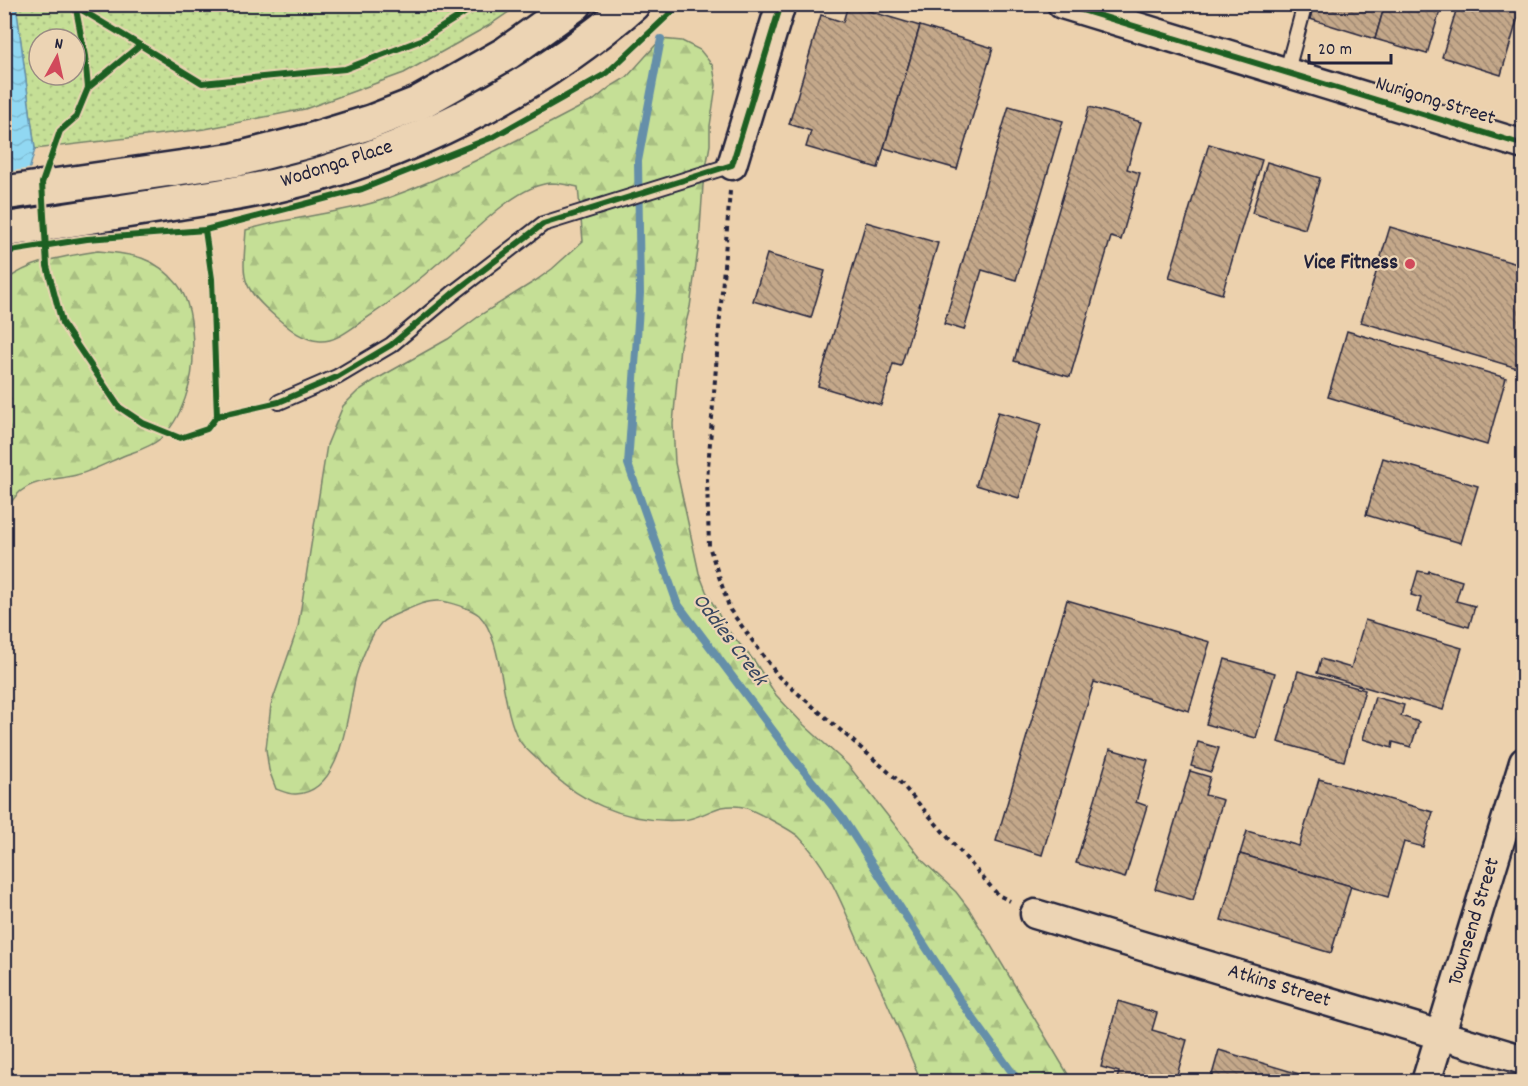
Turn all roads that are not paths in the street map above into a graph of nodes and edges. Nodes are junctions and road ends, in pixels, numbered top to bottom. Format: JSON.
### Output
{"nodes":[{"id":1,"x":574,"y":4,"type":"edge"},
{"id":2,"x":633,"y":4,"type":"edge"},
{"id":3,"x":781,"y":4,"type":"edge"},
{"id":4,"x":1062,"y":4,"type":"edge"},
{"id":5,"x":1305,"y":4,"type":"edge"},
{"id":6,"x":1286,"y":74,"type":"junction"},
{"id":7,"x":1524,"y":145,"type":"edge"},
{"id":8,"x":732,"y":165,"type":"joint"},
{"id":9,"x":4,"y":194,"type":"edge"},
{"id":10,"x":4,"y":230,"type":"edge"},
{"id":11,"x":279,"y":402,"type":"dead end"},
{"id":12,"x":1524,"y":762,"type":"edge"},
{"id":13,"x":1035,"y":914,"type":"road end"},
{"id":14,"x":1440,"y":1035,"type":"junction"},
{"id":15,"x":1524,"y":1060,"type":"edge"},
{"id":16,"x":1426,"y":1082,"type":"edge"}],
"edges":[{"from":1,"to":9,"type":"main road","name":"Wodonga Place"},
{"from":2,"to":10,"type":"main road","name":"Wodonga Place"},
{"from":3,"to":8,"type":"street"},
{"from":4,"to":6,"type":"street","name":"Nurigong Street"},
{"from":5,"to":6,"type":"lane"},
{"from":6,"to":7,"type":"street","name":"Nurigong Street"},
{"from":8,"to":11,"type":"lane"},
{"from":12,"to":14,"type":"street","name":"Townsend Street"},
{"from":13,"to":14,"type":"street","name":"Atkins Street"},
{"from":14,"to":15,"type":"street","name":"Atkins Street"},
{"from":14,"to":16,"type":"street","name":"Townsend Street"}]}
